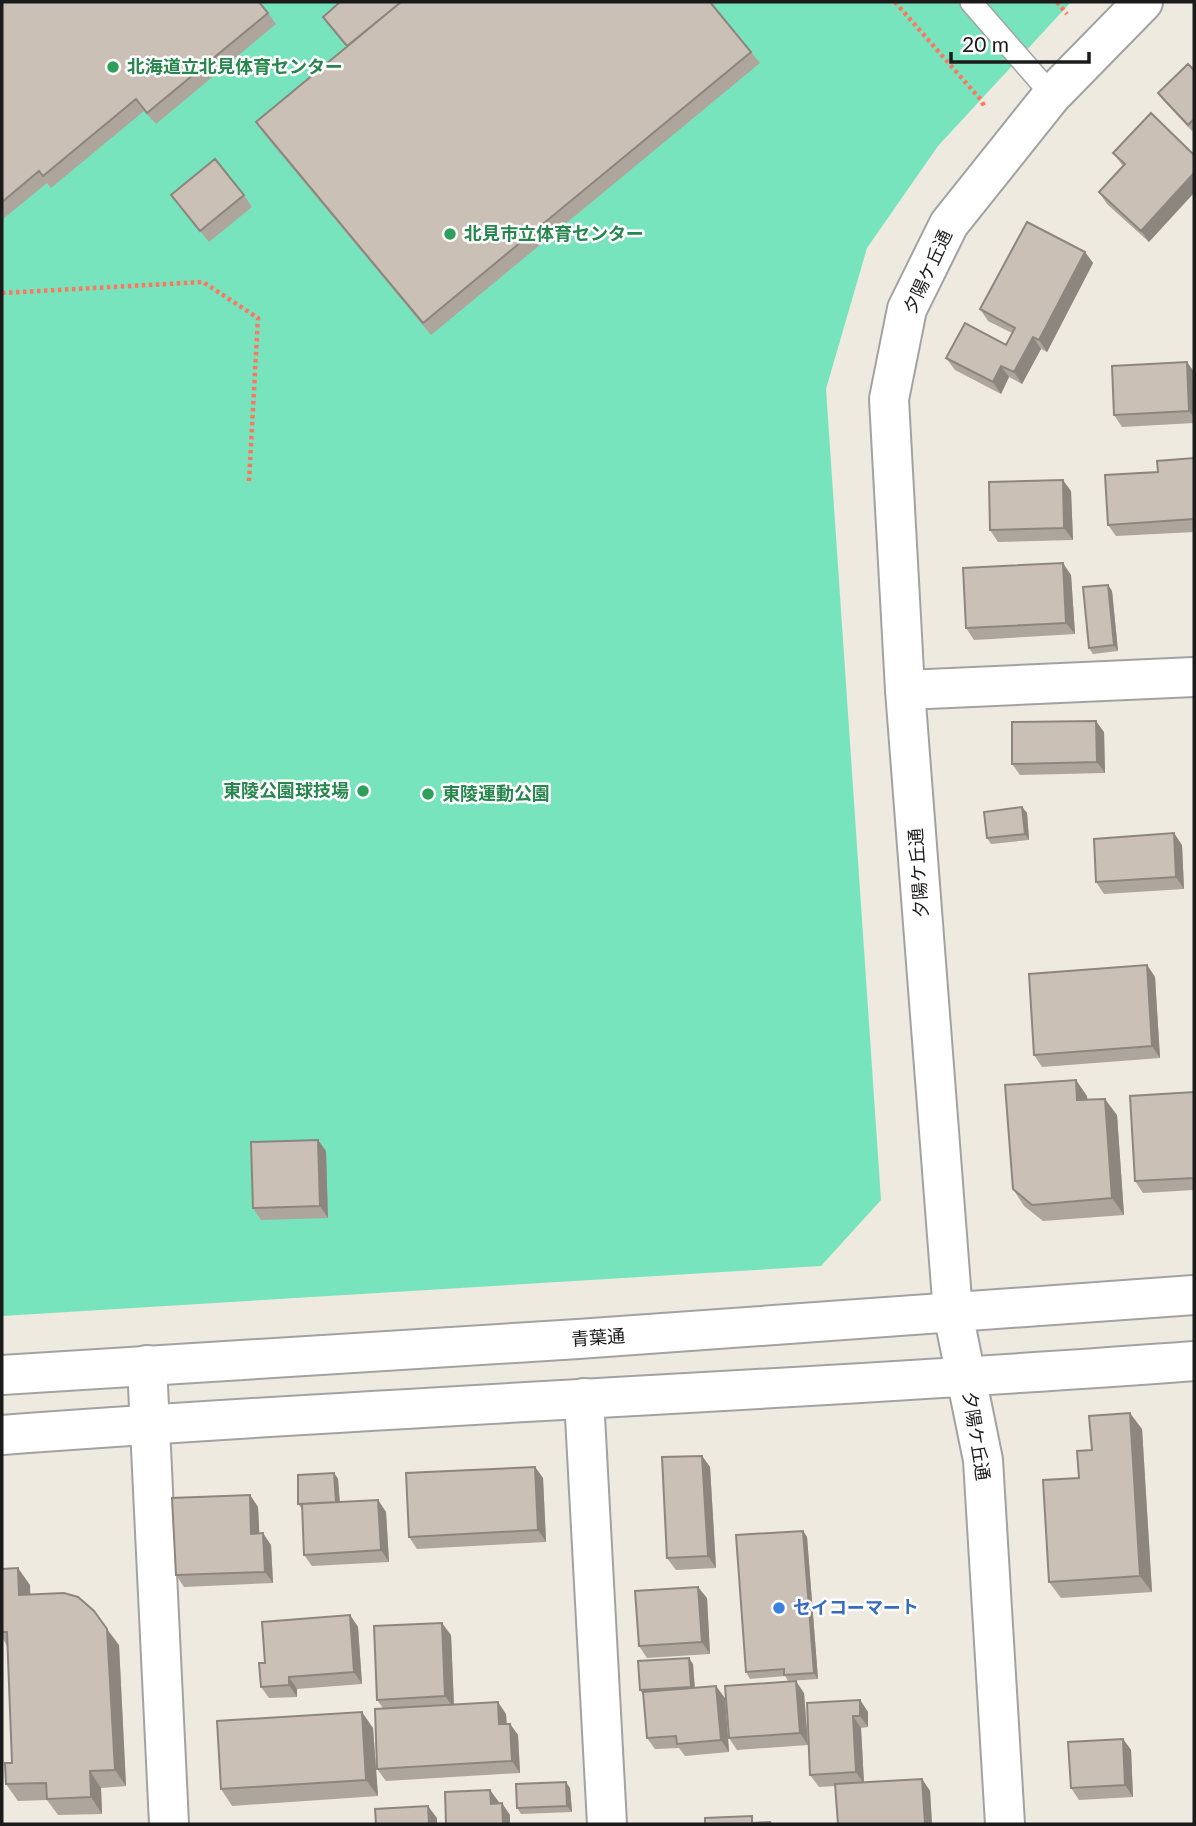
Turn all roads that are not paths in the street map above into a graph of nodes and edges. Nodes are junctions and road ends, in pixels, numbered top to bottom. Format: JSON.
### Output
{"nodes":[{"id":1,"x":971,"y":2,"type":"edge"},
{"id":2,"x":1143,"y":2,"type":"edge"},
{"id":3,"x":1052,"y":95,"type":"junction"},
{"id":4,"x":1194,"y":677,"type":"edge"},
{"id":5,"x":905,"y":690,"type":"junction"},
{"id":6,"x":1194,"y":1296,"type":"edge"},
{"id":7,"x":953,"y":1313,"type":"junction"},
{"id":8,"x":1194,"y":1361,"type":"edge"},
{"id":9,"x":147,"y":1365,"type":"junction"},
{"id":10,"x":2,"y":1375,"type":"edge"},
{"id":11,"x":967,"y":1378,"type":"junction"},
{"id":12,"x":584,"y":1398,"type":"junction"},
{"id":13,"x":151,"y":1424,"type":"junction"},
{"id":14,"x":2,"y":1435,"type":"edge"},
{"id":15,"x":169,"y":1824,"type":"edge"},
{"id":16,"x":607,"y":1824,"type":"edge"},
{"id":17,"x":1005,"y":1824,"type":"edge"}],
"edges":[{"from":1,"to":3,"type":"lane"},
{"from":2,"to":3,"type":"street","name":"夕陽ケ丘通"},
{"from":3,"to":5,"type":"street","name":"夕陽ケ丘通"},
{"from":4,"to":5,"type":"street"},
{"from":5,"to":7,"type":"street","name":"夕陽ケ丘通"},
{"from":6,"to":7,"type":"street","name":"青葉通"},
{"from":7,"to":9,"type":"street","name":"青葉通"},
{"from":7,"to":11,"type":"street","name":"夕陽ケ丘通"},
{"from":8,"to":11,"type":"street"},
{"from":9,"to":10,"type":"street","name":"青葉通"},
{"from":9,"to":13,"type":"street"},
{"from":11,"to":12,"type":"street"},
{"from":11,"to":17,"type":"street","name":"夕陽ケ丘通"},
{"from":12,"to":13,"type":"street"},
{"from":12,"to":16,"type":"street"},
{"from":13,"to":14,"type":"street"},
{"from":13,"to":15,"type":"street"}]}
